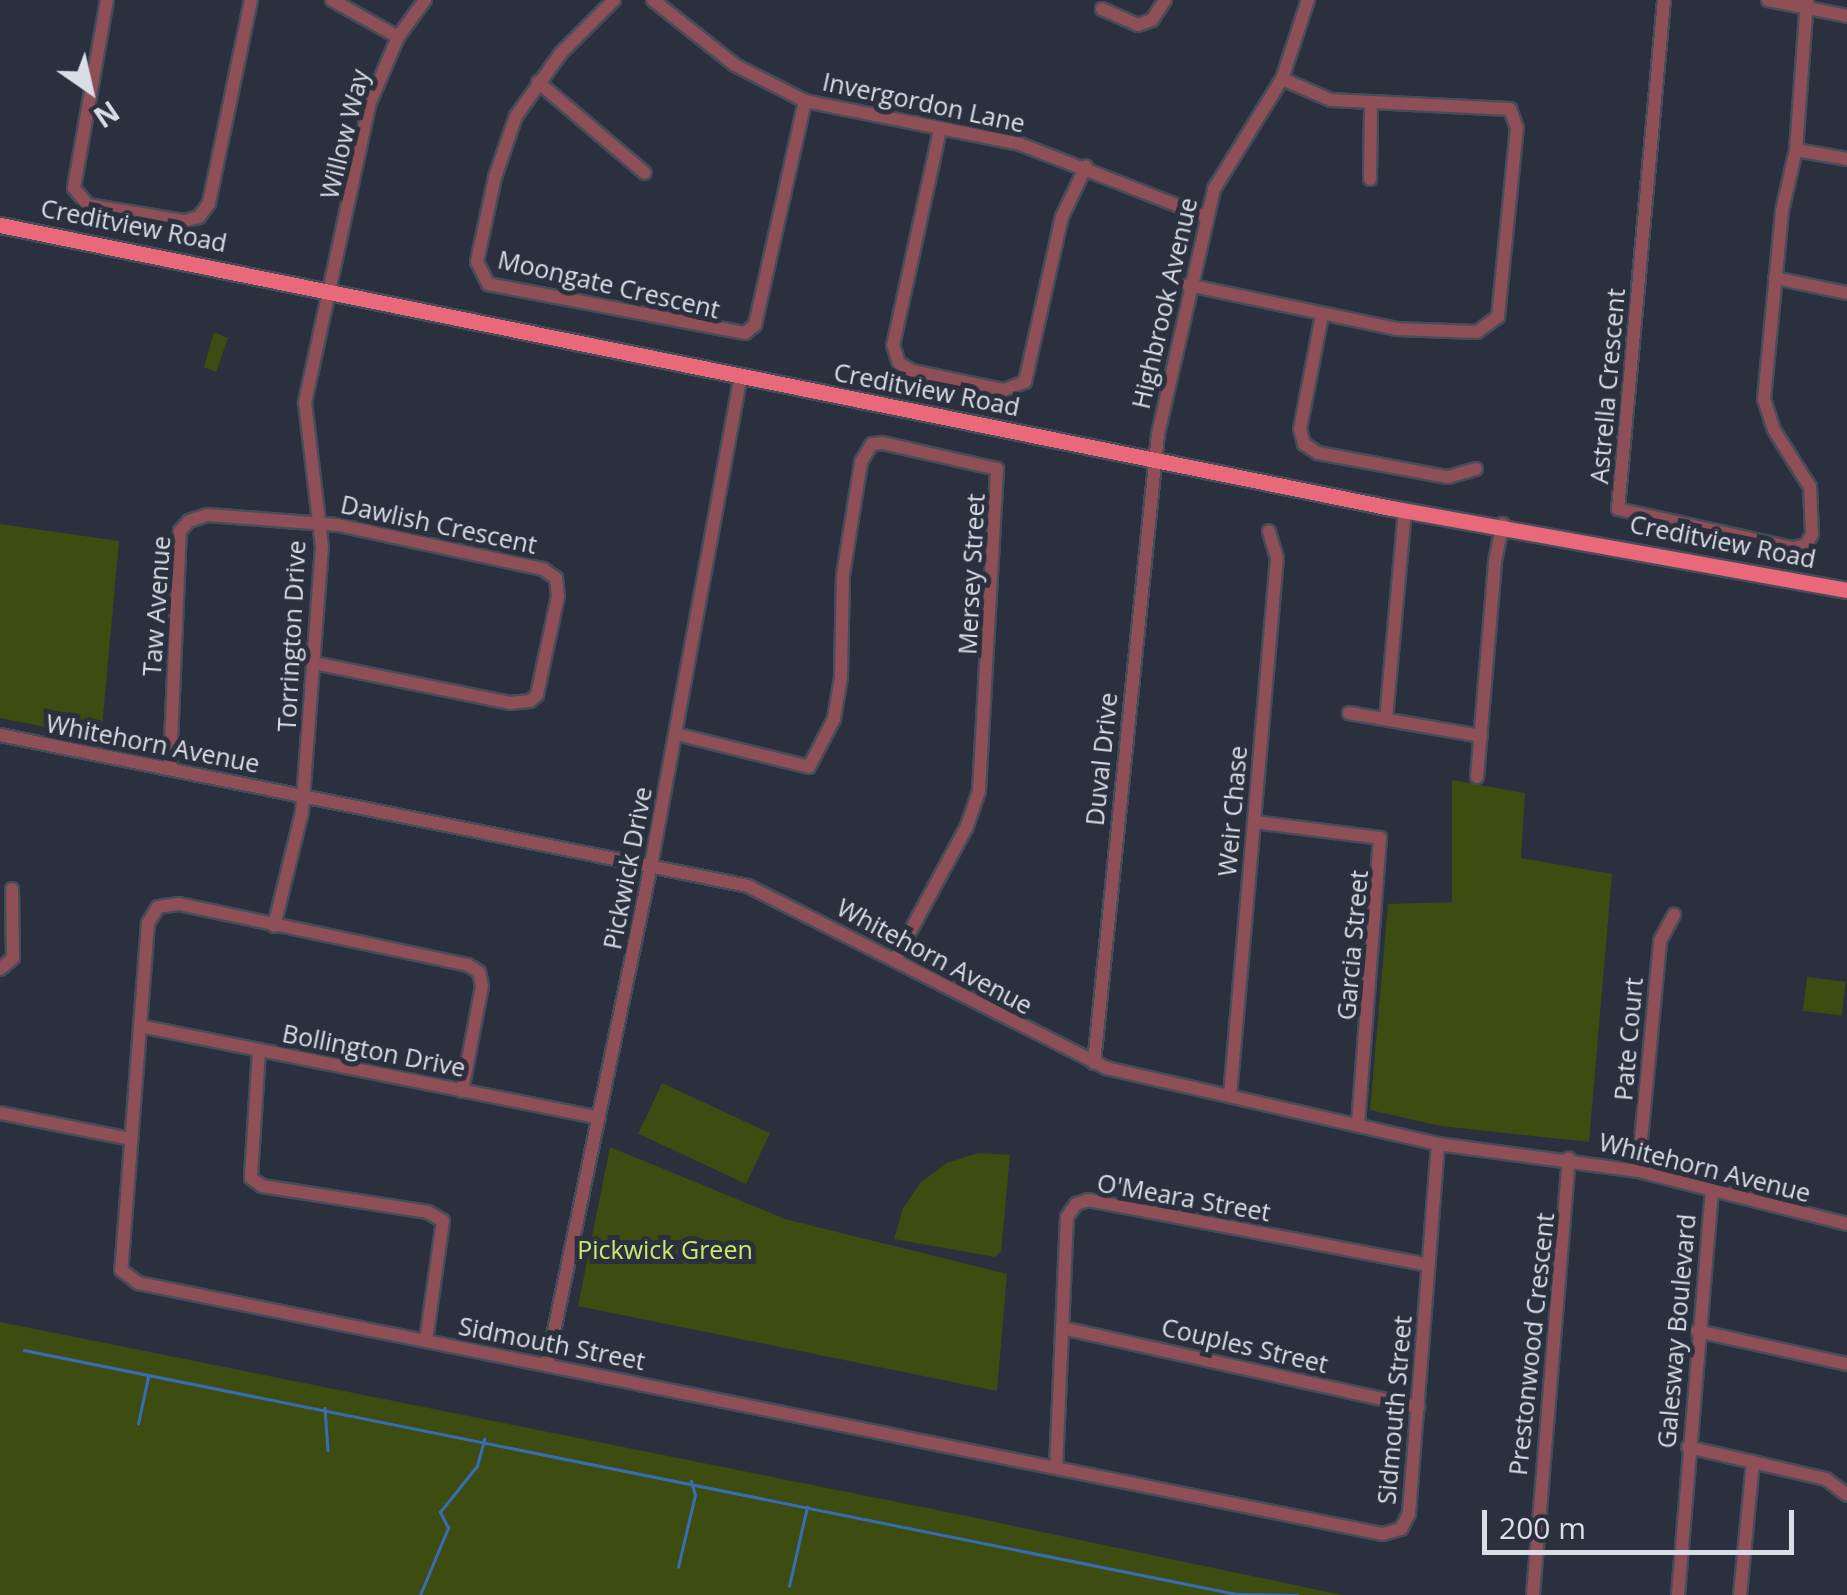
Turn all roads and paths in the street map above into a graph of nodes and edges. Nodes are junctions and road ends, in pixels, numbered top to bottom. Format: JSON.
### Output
{"nodes":[{"id":1,"x":107,"y":0,"type":"edge"},
{"id":2,"x":251,"y":0,"type":"edge"},
{"id":3,"x":332,"y":0,"type":"edge"},
{"id":4,"x":424,"y":0,"type":"edge"},
{"id":5,"x":614,"y":0,"type":"edge"},
{"id":6,"x":653,"y":0,"type":"edge"},
{"id":7,"x":1166,"y":0,"type":"edge"},
{"id":8,"x":1308,"y":0,"type":"edge"},
{"id":9,"x":1664,"y":0,"type":"edge"},
{"id":10,"x":1768,"y":0,"type":"edge"},
{"id":11,"x":1806,"y":4,"type":"edge"},
{"id":12,"x":1102,"y":9,"type":"dead end"},
{"id":13,"x":1847,"y":16,"type":"edge"},
{"id":14,"x":398,"y":37,"type":"junction"},
{"id":15,"x":1282,"y":79,"type":"junction"},
{"id":16,"x":538,"y":82,"type":"junction"},
{"id":17,"x":805,"y":101,"type":"junction"},
{"id":18,"x":1371,"y":105,"type":"junction"},
{"id":19,"x":940,"y":130,"type":"junction"},
{"id":20,"x":1796,"y":150,"type":"junction"},
{"id":21,"x":1847,"y":159,"type":"edge"},
{"id":22,"x":1086,"y":166,"type":"junction"},
{"id":23,"x":645,"y":173,"type":"dead end"},
{"id":24,"x":1370,"y":180,"type":"dead end"},
{"id":25,"x":1204,"y":216,"type":"junction"},
{"id":26,"x":0,"y":225,"type":"edge"},
{"id":27,"x":1775,"y":278,"type":"junction"},
{"id":28,"x":1188,"y":286,"type":"junction"},
{"id":29,"x":331,"y":290,"type":"junction"},
{"id":30,"x":1847,"y":293,"type":"edge"},
{"id":31,"x":1322,"y":315,"type":"junction"},
{"id":32,"x":741,"y":377,"type":"junction"},
{"id":33,"x":1154,"y":460,"type":"junction"},
{"id":34,"x":1476,"y":469,"type":"dead end"},
{"id":35,"x":1405,"y":510,"type":"junction"},
{"id":36,"x":318,"y":522,"type":"junction"},
{"id":37,"x":1504,"y":524,"type":"junction"},
{"id":38,"x":1268,"y":531,"type":"dead end"},
{"id":39,"x":1847,"y":590,"type":"edge"},
{"id":40,"x":313,"y":662,"type":"junction"},
{"id":41,"x":1349,"y":713,"type":"dead end"},
{"id":42,"x":1386,"y":718,"type":"junction"},
{"id":43,"x":676,"y":734,"type":"junction"},
{"id":44,"x":0,"y":735,"type":"edge"},
{"id":45,"x":1480,"y":736,"type":"junction"},
{"id":46,"x":170,"y":767,"type":"junction"},
{"id":47,"x":1477,"y":777,"type":"dead end"},
{"id":48,"x":304,"y":797,"type":"junction"},
{"id":49,"x":1254,"y":822,"type":"junction"},
{"id":50,"x":651,"y":865,"type":"junction"},
{"id":51,"x":12,"y":888,"type":"dead end"},
{"id":52,"x":1674,"y":915,"type":"dead end"},
{"id":53,"x":274,"y":926,"type":"junction"},
{"id":54,"x":895,"y":960,"type":"junction"},
{"id":55,"x":0,"y":969,"type":"edge"},
{"id":56,"x":140,"y":1026,"type":"junction"},
{"id":57,"x":259,"y":1050,"type":"junction"},
{"id":58,"x":1094,"y":1063,"type":"junction"},
{"id":59,"x":462,"y":1091,"type":"junction"},
{"id":60,"x":1230,"y":1096,"type":"junction"},
{"id":61,"x":0,"y":1113,"type":"edge"},
{"id":62,"x":599,"y":1118,"type":"junction"},
{"id":63,"x":1358,"y":1123,"type":"junction"},
{"id":64,"x":130,"y":1139,"type":"junction"},
{"id":65,"x":1438,"y":1144,"type":"junction"},
{"id":66,"x":1569,"y":1158,"type":"junction"},
{"id":67,"x":1638,"y":1171,"type":"junction"},
{"id":68,"x":1712,"y":1191,"type":"junction"},
{"id":69,"x":1847,"y":1224,"type":"edge"},
{"id":70,"x":1428,"y":1265,"type":"junction"},
{"id":71,"x":1062,"y":1328,"type":"junction"},
{"id":72,"x":1698,"y":1331,"type":"junction"},
{"id":73,"x":426,"y":1341,"type":"junction"},
{"id":74,"x":1847,"y":1364,"type":"edge"},
{"id":75,"x":548,"y":1366,"type":"junction"},
{"id":76,"x":1418,"y":1406,"type":"junction"},
{"id":77,"x":1688,"y":1447,"type":"junction"},
{"id":78,"x":1753,"y":1462,"type":"junction"},
{"id":79,"x":1056,"y":1468,"type":"junction"},
{"id":80,"x":1847,"y":1495,"type":"edge"},
{"id":81,"x":1533,"y":1595,"type":"edge"},
{"id":82,"x":1678,"y":1595,"type":"edge"},
{"id":83,"x":1740,"y":1595,"type":"edge"}],
"edges":[{"from":1,"to":2,"type":"street"},
{"from":3,"to":14,"type":"street"},
{"from":4,"to":14,"type":"street","name":"Willow Way"},
{"from":5,"to":16,"type":"street","name":"Moongate Crescent"},
{"from":6,"to":17,"type":"street","name":"Invergordon Lane"},
{"from":7,"to":12,"type":"street"},
{"from":8,"to":15,"type":"street","name":"Highbrook Avenue"},
{"from":9,"to":27,"type":"street","name":"Astrella Crescent"},
{"from":10,"to":11,"type":"street"},
{"from":11,"to":13,"type":"street"},
{"from":11,"to":20,"type":"street","name":"Astrella Crescent"},
{"from":14,"to":29,"type":"street","name":"Willow Way"},
{"from":15,"to":18,"type":"street"},
{"from":15,"to":25,"type":"street","name":"Highbrook Avenue"},
{"from":16,"to":17,"type":"street","name":"Moongate Crescent"},
{"from":16,"to":23,"type":"street"},
{"from":17,"to":19,"type":"street","name":"Invergordon Lane"},
{"from":18,"to":24,"type":"street"},
{"from":18,"to":31,"type":"street"},
{"from":19,"to":22,"type":"street","name":"Invergordon Lane"},
{"from":19,"to":22,"type":"street"},
{"from":20,"to":21,"type":"street"},
{"from":20,"to":27,"type":"street","name":"Astrella Crescent"},
{"from":22,"to":25,"type":"street","name":"Invergordon Lane"},
{"from":25,"to":28,"type":"street","name":"Highbrook Avenue"},
{"from":26,"to":29,"type":"main road","name":"Creditview Road"},
{"from":27,"to":30,"type":"street"},
{"from":28,"to":31,"type":"street"},
{"from":28,"to":33,"type":"street","name":"Highbrook Avenue"},
{"from":29,"to":32,"type":"main road","name":"Creditview Road"},
{"from":29,"to":36,"type":"street","name":"Torrington Drive"},
{"from":31,"to":34,"type":"street"},
{"from":32,"to":33,"type":"main road","name":"Creditview Road"},
{"from":32,"to":43,"type":"street","name":"Pickwick Drive"},
{"from":33,"to":35,"type":"main road","name":"Creditview Road"},
{"from":33,"to":58,"type":"street","name":"Duval Drive"},
{"from":35,"to":37,"type":"main road","name":"Creditview Road"},
{"from":35,"to":42,"type":"street"},
{"from":36,"to":40,"type":"street","name":"Torrington Drive"},
{"from":36,"to":40,"type":"street","name":"Dawlish Crescent"},
{"from":36,"to":46,"type":"street","name":"Taw Avenue"},
{"from":37,"to":39,"type":"main road","name":"Creditview Road"},
{"from":37,"to":45,"type":"street"},
{"from":38,"to":49,"type":"street","name":"Weir Chase"},
{"from":40,"to":48,"type":"street","name":"Torrington Drive"},
{"from":41,"to":42,"type":"street"},
{"from":42,"to":45,"type":"street"},
{"from":43,"to":50,"type":"street","name":"Pickwick Drive"},
{"from":43,"to":54,"type":"street","name":"Mersey Street"},
{"from":44,"to":46,"type":"street","name":"Whitehorn Avenue"},
{"from":45,"to":47,"type":"street"},
{"from":46,"to":48,"type":"street","name":"Whitehorn Avenue"},
{"from":48,"to":50,"type":"street","name":"Whitehorn Avenue"},
{"from":48,"to":53,"type":"street","name":"Torrington Drive"},
{"from":49,"to":60,"type":"street","name":"Weir Chase"},
{"from":49,"to":63,"type":"street","name":"Garcia Street"},
{"from":50,"to":54,"type":"street","name":"Whitehorn Avenue"},
{"from":50,"to":62,"type":"street","name":"Pickwick Drive"},
{"from":51,"to":55,"type":"street"},
{"from":52,"to":67,"type":"street","name":"Pate Court"},
{"from":53,"to":56,"type":"street","name":"Sidmouth Street"},
{"from":53,"to":59,"type":"street","name":"Sidmouth Street"},
{"from":54,"to":58,"type":"street","name":"Whitehorn Avenue"},
{"from":56,"to":57,"type":"street","name":"Bollington Drive"},
{"from":56,"to":64,"type":"street","name":"Sidmouth Street"},
{"from":57,"to":59,"type":"street","name":"Bollington Drive"},
{"from":57,"to":73,"type":"street"},
{"from":58,"to":60,"type":"street","name":"Whitehorn Avenue"},
{"from":59,"to":62,"type":"street","name":"Bollington Drive"},
{"from":60,"to":63,"type":"street","name":"Whitehorn Avenue"},
{"from":61,"to":64,"type":"street"},
{"from":62,"to":75,"type":"street","name":"Pickwick Drive"},
{"from":63,"to":65,"type":"street","name":"Whitehorn Avenue"},
{"from":64,"to":73,"type":"street","name":"Sidmouth Street"},
{"from":65,"to":66,"type":"street","name":"Whitehorn Avenue"},
{"from":65,"to":70,"type":"street","name":"Sidmouth Street"},
{"from":66,"to":67,"type":"street","name":"Whitehorn Avenue"},
{"from":66,"to":81,"type":"street","name":"Prestonwood Crescent"},
{"from":67,"to":68,"type":"street","name":"Whitehorn Avenue"},
{"from":68,"to":69,"type":"street","name":"Whitehorn Avenue"},
{"from":68,"to":72,"type":"street","name":"Galesway Boulevard"},
{"from":70,"to":71,"type":"street","name":"O'Meara Street"},
{"from":70,"to":76,"type":"street","name":"Sidmouth Street"},
{"from":71,"to":76,"type":"street","name":"Couples Street"},
{"from":71,"to":79,"type":"street","name":"O'Meara Street"},
{"from":72,"to":74,"type":"street"},
{"from":72,"to":77,"type":"street","name":"Galesway Boulevard"},
{"from":73,"to":75,"type":"street","name":"Sidmouth Street"},
{"from":75,"to":79,"type":"street","name":"Sidmouth Street"},
{"from":76,"to":79,"type":"street","name":"Sidmouth Street"},
{"from":77,"to":78,"type":"street"},
{"from":77,"to":82,"type":"street","name":"Galesway Boulevard"},
{"from":78,"to":80,"type":"street"},
{"from":78,"to":83,"type":"street"}]}
